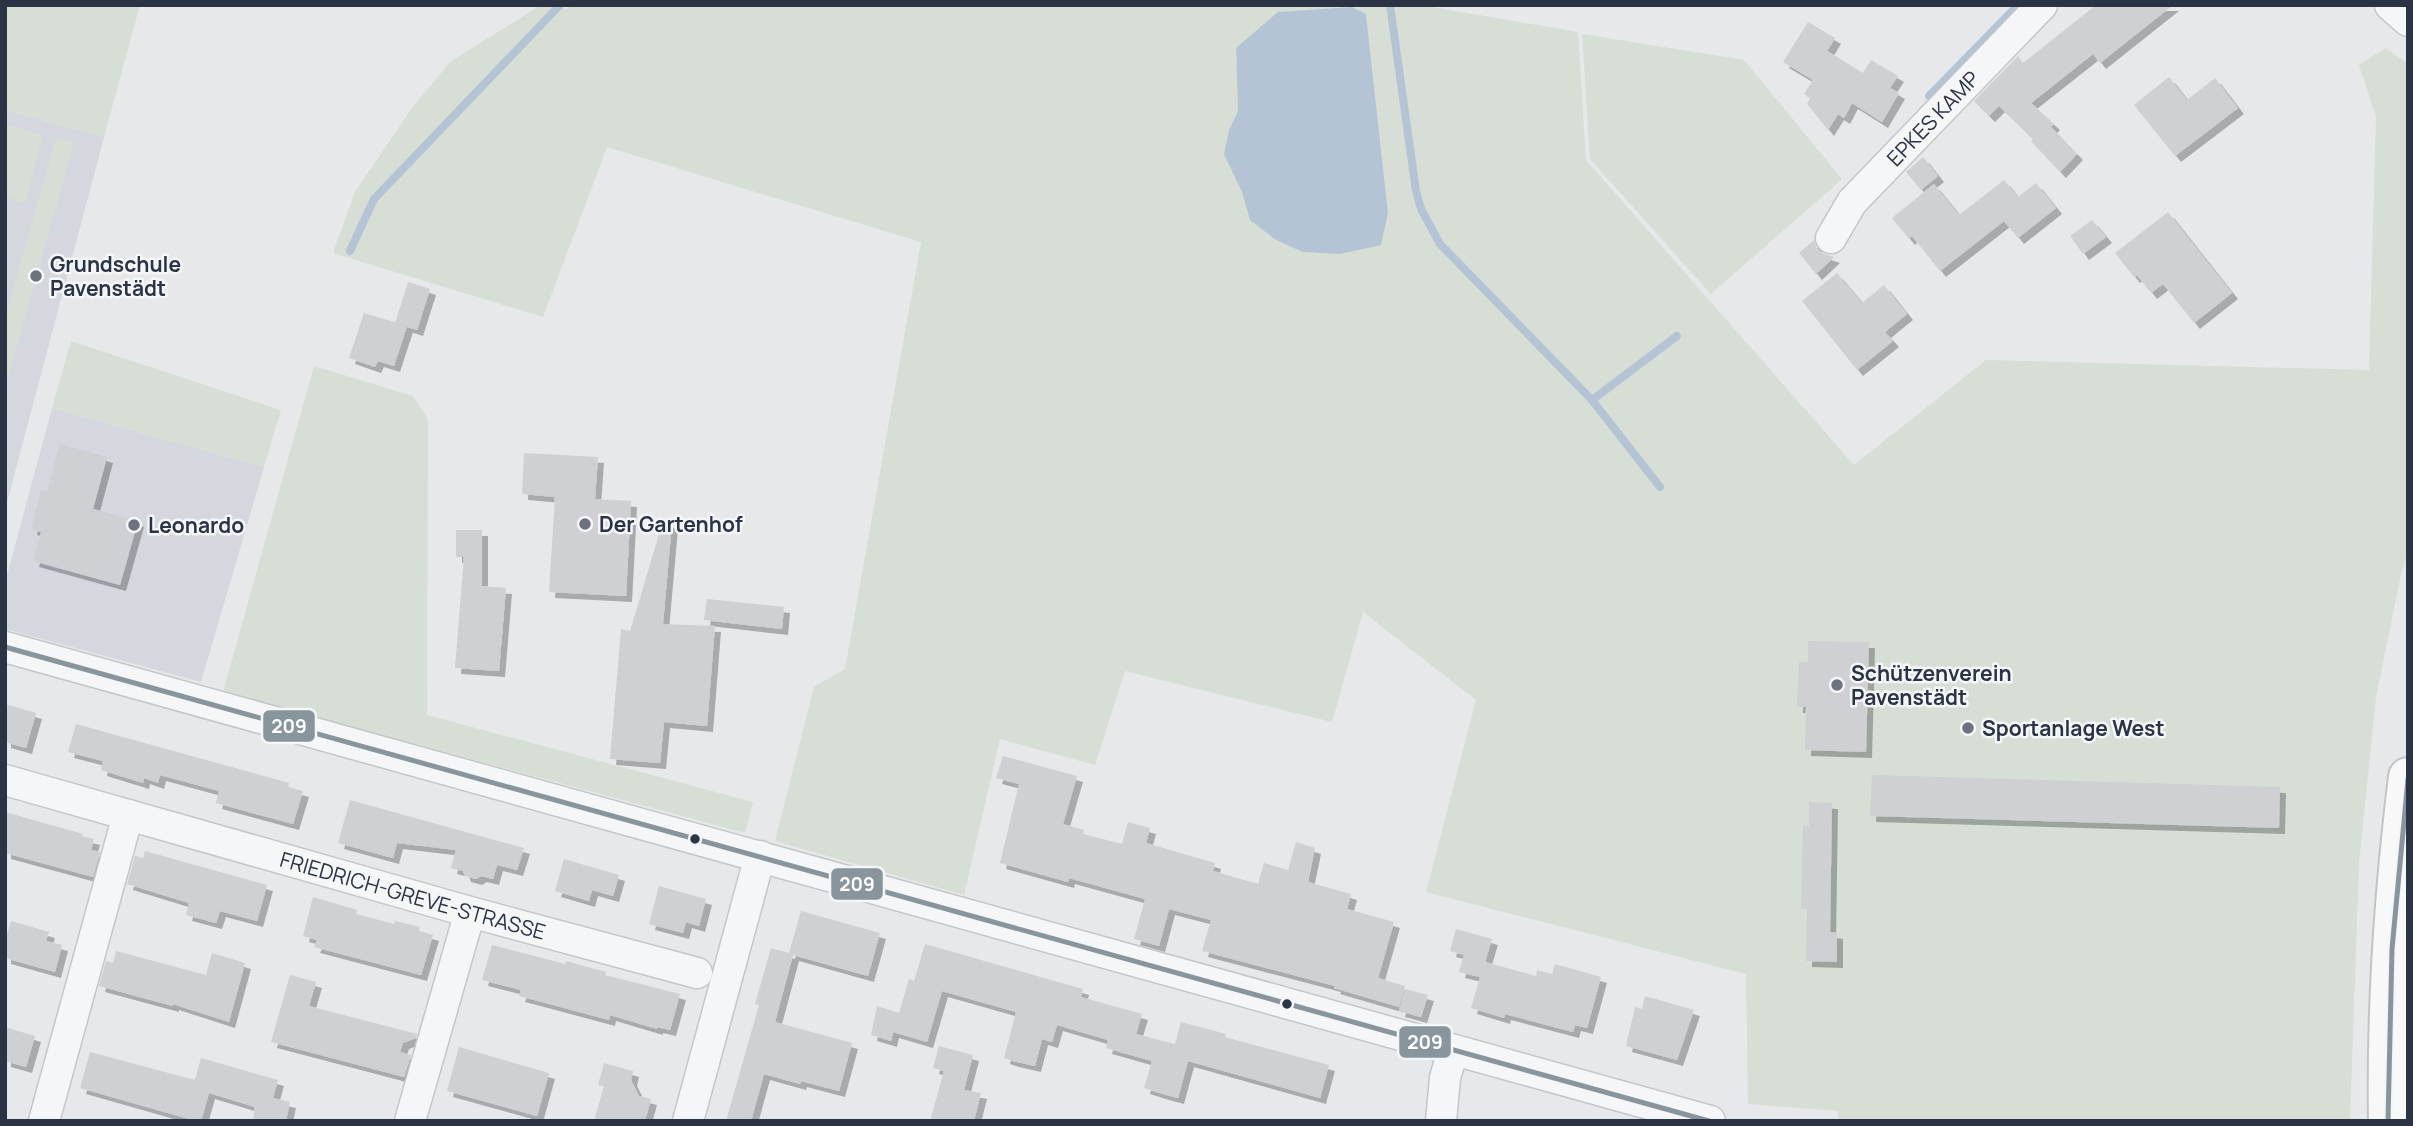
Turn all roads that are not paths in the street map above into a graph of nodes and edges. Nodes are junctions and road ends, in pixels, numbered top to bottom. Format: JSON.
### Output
{"nodes":[{"id":1,"x":2042,"y":5,"type":"edge"},
{"id":2,"x":2390,"y":5,"type":"edge"},
{"id":3,"x":2408,"y":21,"type":"edge"},
{"id":4,"x":1831,"y":238,"type":"dead end"},
{"id":5,"x":5,"y":647,"type":"edge"},
{"id":6,"x":2408,"y":777,"type":"edge"},
{"id":7,"x":5,"y":780,"type":"edge"},
{"id":8,"x":128,"y":815,"type":"junction"},
{"id":9,"x":760,"y":856,"type":"junction"},
{"id":10,"x":470,"y":912,"type":"junction"},
{"id":11,"x":697,"y":973,"type":"dead end"},
{"id":12,"x":1453,"y":1051,"type":"junction"},
{"id":13,"x":44,"y":1121,"type":"edge"},
{"id":14,"x":410,"y":1121,"type":"edge"},
{"id":15,"x":688,"y":1121,"type":"edge"},
{"id":16,"x":1441,"y":1121,"type":"edge"},
{"id":17,"x":1710,"y":1121,"type":"edge"},
{"id":18,"x":2388,"y":1121,"type":"edge"}],
"edges":[{"from":1,"to":4,"type":"street","name":"EPKES KAMP"},
{"from":2,"to":3,"type":"street"},
{"from":5,"to":9,"type":"street"},
{"from":6,"to":18,"type":"main road"},
{"from":7,"to":8,"type":"street","name":"FRIEDRICH-GREVE-STRASSE"},
{"from":8,"to":10,"type":"street","name":"FRIEDRICH-GREVE-STRASSE"},
{"from":8,"to":13,"type":"street"},
{"from":9,"to":12,"type":"street"},
{"from":9,"to":15,"type":"street"},
{"from":10,"to":11,"type":"street","name":"FRIEDRICH-GREVE-STRASSE"},
{"from":10,"to":14,"type":"street"},
{"from":12,"to":16,"type":"street"},
{"from":12,"to":17,"type":"street"}]}
